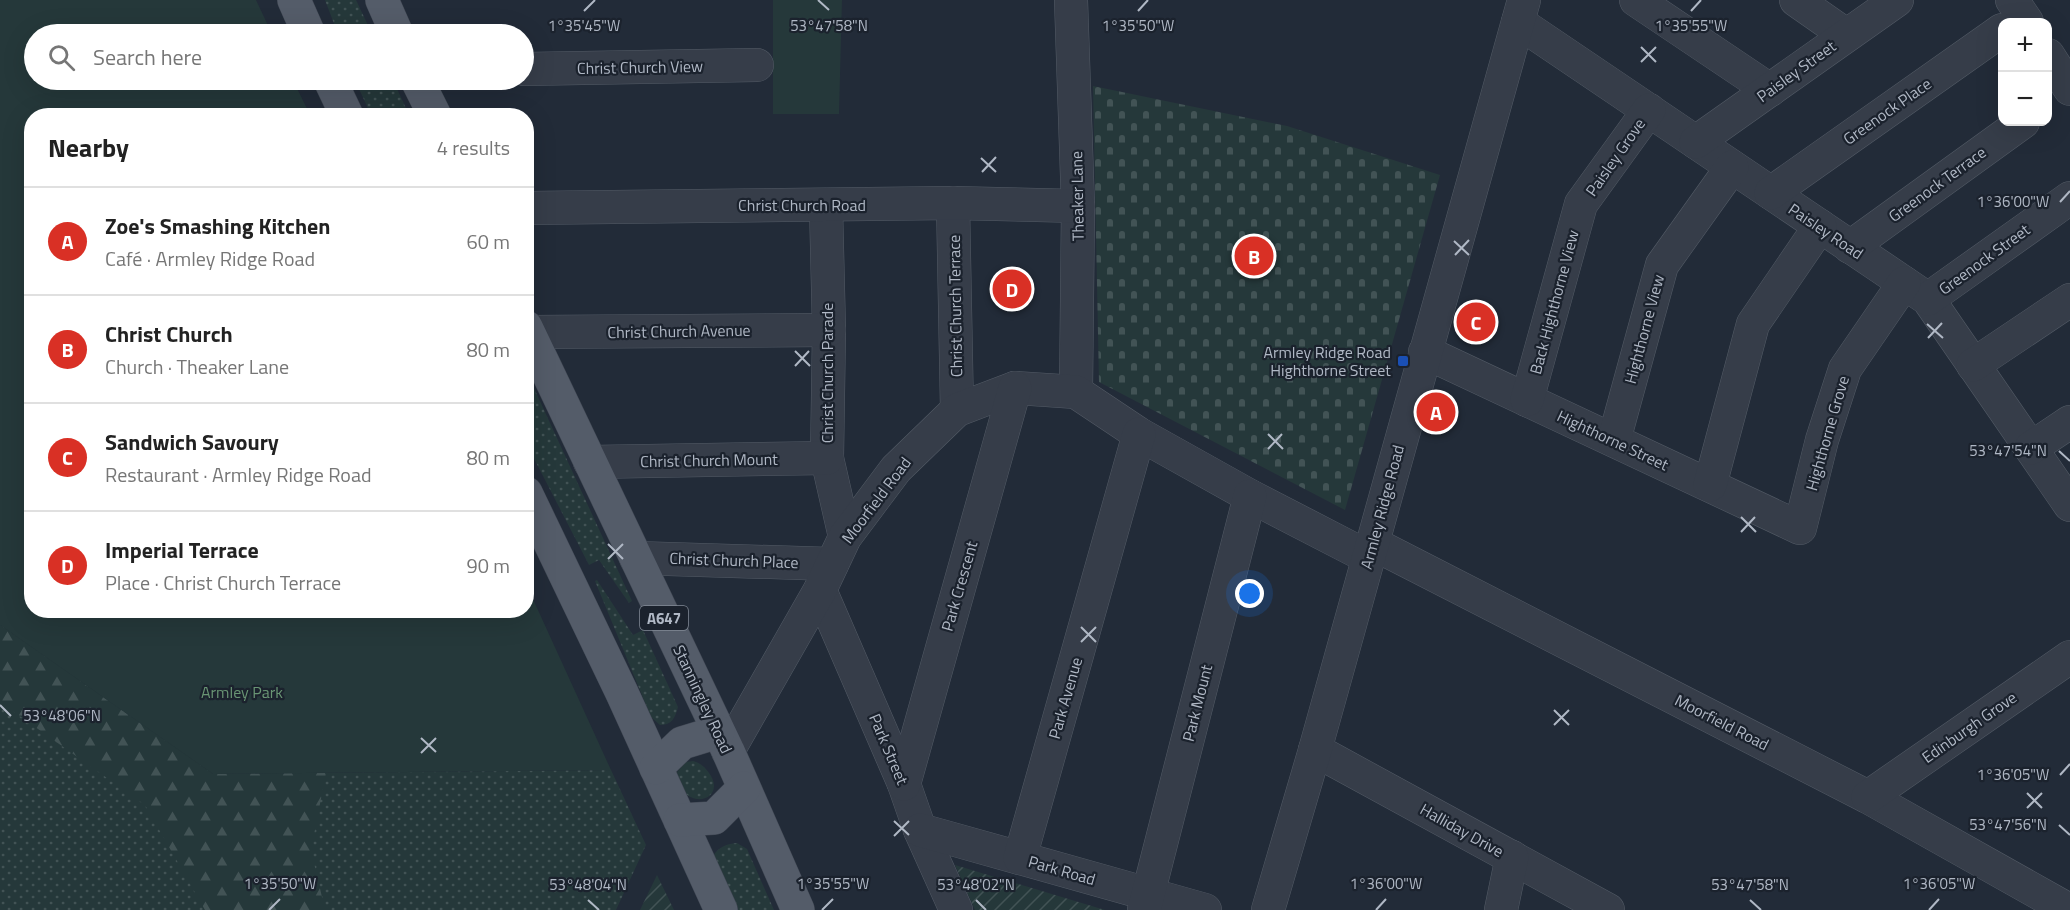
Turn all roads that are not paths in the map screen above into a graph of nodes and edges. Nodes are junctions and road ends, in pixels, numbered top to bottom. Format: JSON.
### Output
{"nodes":[{"id":1,"x":294,"y":0,"type":"edge"},
{"id":2,"x":309,"y":0,"type":"edge"},
{"id":3,"x":382,"y":0,"type":"edge"},
{"id":4,"x":1071,"y":0,"type":"edge"},
{"id":5,"x":1636,"y":0,"type":"edge"},
{"id":6,"x":1796,"y":0,"type":"edge"},
{"id":7,"x":1897,"y":0,"type":"edge"},
{"id":8,"x":1521,"y":11,"type":"edge"},
{"id":9,"x":305,"y":24,"type":"edge"},
{"id":10,"x":315,"y":24,"type":"edge"},
{"id":11,"x":393,"y":24,"type":"edge"},
{"id":12,"x":1998,"y":30,"type":"edge"},
{"id":13,"x":1846,"y":35,"type":"junction"},
{"id":14,"x":2052,"y":61,"type":"edge"},
{"id":15,"x":757,"y":65,"type":"dead end"},
{"id":16,"x":534,"y":69,"type":"edge"},
{"id":17,"x":2070,"y":89,"type":"edge"},
{"id":18,"x":335,"y":90,"type":"edge"},
{"id":19,"x":422,"y":90,"type":"edge"},
{"id":20,"x":1770,"y":90,"type":"junction"},
{"id":21,"x":2052,"y":101,"type":"edge"},
{"id":22,"x":343,"y":108,"type":"edge"},
{"id":23,"x":431,"y":108,"type":"edge"},
{"id":24,"x":1649,"y":110,"type":"junction"},
{"id":25,"x":2017,"y":126,"type":"edge"},
{"id":26,"x":1696,"y":142,"type":"junction"},
{"id":27,"x":1732,"y":166,"type":"junction"},
{"id":28,"x":1771,"y":193,"type":"junction"},
{"id":29,"x":2070,"y":198,"type":"edge"},
{"id":30,"x":953,"y":203,"type":"junction"},
{"id":31,"x":1581,"y":204,"type":"joint"},
{"id":32,"x":826,"y":206,"type":"junction"},
{"id":33,"x":1078,"y":206,"type":"junction"},
{"id":34,"x":534,"y":208,"type":"edge"},
{"id":35,"x":1820,"y":226,"type":"junction"},
{"id":36,"x":1850,"y":247,"type":"junction"},
{"id":37,"x":1916,"y":291,"type":"junction"},
{"id":38,"x":2070,"y":300,"type":"edge"},
{"id":39,"x":534,"y":330,"type":"edge"},
{"id":40,"x":829,"y":330,"type":"junction"},
{"id":41,"x":534,"y":343,"type":"edge"},
{"id":42,"x":1425,"y":352,"type":"junction"},
{"id":43,"x":1973,"y":365,"type":"junction"},
{"id":44,"x":1015,"y":388,"type":"junction"},
{"id":45,"x":1076,"y":392,"type":"junction"},
{"id":46,"x":1527,"y":400,"type":"junction"},
{"id":47,"x":957,"y":410,"type":"junction"},
{"id":48,"x":2070,"y":422,"type":"edge"},
{"id":49,"x":1139,"y":434,"type":"junction"},
{"id":50,"x":1614,"y":441,"type":"junction"},
{"id":51,"x":2031,"y":448,"type":"junction"},
{"id":52,"x":827,"y":458,"type":"junction"},
{"id":53,"x":590,"y":462,"type":"junction"},
{"id":54,"x":1710,"y":485,"type":"junction"},
{"id":55,"x":1250,"y":496,"type":"junction"},
{"id":56,"x":2070,"y":505,"type":"edge"},
{"id":57,"x":534,"y":510,"type":"edge"},
{"id":58,"x":1800,"y":528,"type":"joint"},
{"id":59,"x":1370,"y":550,"type":"junction"},
{"id":60,"x":636,"y":558,"type":"junction"},
{"id":61,"x":832,"y":564,"type":"junction"},
{"id":62,"x":2070,"y":657,"type":"edge"},
{"id":63,"x":723,"y":742,"type":"junction"},
{"id":64,"x":1316,"y":750,"type":"junction"},
{"id":65,"x":656,"y":768,"type":"junction"},
{"id":66,"x":904,"y":784,"type":"junction"},
{"id":67,"x":744,"y":788,"type":"junction"},
{"id":68,"x":1868,"y":797,"type":"junction"},
{"id":69,"x":680,"y":820,"type":"junction"},
{"id":70,"x":920,"y":830,"type":"junction"},
{"id":71,"x":1512,"y":857,"type":"junction"},
{"id":72,"x":1020,"y":858,"type":"junction"},
{"id":73,"x":1146,"y":902,"type":"edge"},
{"id":74,"x":2067,"y":906,"type":"edge"},
{"id":75,"x":721,"y":910,"type":"edge"},
{"id":76,"x":798,"y":910,"type":"edge"},
{"id":77,"x":956,"y":910,"type":"edge"},
{"id":78,"x":1205,"y":910,"type":"edge"},
{"id":79,"x":1268,"y":910,"type":"edge"},
{"id":80,"x":1501,"y":910,"type":"edge"},
{"id":81,"x":1608,"y":910,"type":"edge"}],
"edges":[{"from":1,"to":9,"type":"main road"},
{"from":2,"to":10,"type":"main road"},
{"from":3,"to":11,"type":"main road"},
{"from":4,"to":33,"type":"street","name":"Theaker Lane"},
{"from":5,"to":20,"type":"street"},
{"from":6,"to":13,"type":"street"},
{"from":7,"to":13,"type":"street","name":"Paisley Street"},
{"from":8,"to":24,"type":"street","name":"Paisley Road"},
{"from":8,"to":42,"type":"street","name":"Armley Ridge Road"},
{"from":12,"to":28,"type":"street","name":"Greenock Place"},
{"from":13,"to":20,"type":"street","name":"Paisley Street"},
{"from":14,"to":17,"type":"street"},
{"from":15,"to":16,"type":"street","name":"Christ Church View"},
{"from":17,"to":21,"type":"street"},
{"from":18,"to":22,"type":"main road"},
{"from":19,"to":23,"type":"main road"},
{"from":20,"to":26,"type":"street","name":"Paisley Street"},
{"from":24,"to":26,"type":"street","name":"Paisley Road"},
{"from":24,"to":31,"type":"street","name":"Paisley Grove"},
{"from":25,"to":36,"type":"street","name":"Greenock Terrace"},
{"from":26,"to":27,"type":"street","name":"Paisley Road"},
{"from":27,"to":28,"type":"street","name":"Paisley Road"},
{"from":27,"to":50,"type":"street","name":"Highthorne View"},
{"from":28,"to":35,"type":"street","name":"Paisley Road"},
{"from":29,"to":37,"type":"street","name":"Greenock Street"},
{"from":30,"to":32,"type":"street","name":"Christ Church Road"},
{"from":30,"to":33,"type":"street","name":"Christ Church Road"},
{"from":30,"to":47,"type":"street","name":"Christ Church Terrace"},
{"from":31,"to":46,"type":"street","name":"Back Highthorne View"},
{"from":32,"to":34,"type":"street","name":"Christ Church Road"},
{"from":32,"to":40,"type":"street","name":"Christ Church Parade"},
{"from":33,"to":45,"type":"street","name":"Theaker Lane"},
{"from":35,"to":36,"type":"street","name":"Paisley Road"},
{"from":35,"to":54,"type":"street"},
{"from":36,"to":37,"type":"street","name":"Paisley Road"},
{"from":37,"to":43,"type":"street","name":"Paisley Road"},
{"from":37,"to":58,"type":"street","name":"Highthorne Grove"},
{"from":38,"to":43,"type":"street"},
{"from":39,"to":40,"type":"street","name":"Christ Church Avenue"},
{"from":40,"to":52,"type":"street","name":"Christ Church Parade"},
{"from":41,"to":53,"type":"main road","name":"Stanningley Road","number":"A647"},
{"from":42,"to":46,"type":"street","name":"Highthorne Street"},
{"from":42,"to":59,"type":"street","name":"Armley Ridge Road"},
{"from":43,"to":51,"type":"street","name":"Paisley Road"},
{"from":44,"to":45,"type":"street","name":"Moorfield Road"},
{"from":44,"to":47,"type":"street","name":"Moorfield Road"},
{"from":44,"to":66,"type":"street","name":"Park Crescent"},
{"from":45,"to":49,"type":"street","name":"Moorfield Road"},
{"from":46,"to":50,"type":"street","name":"Highthorne Street"},
{"from":47,"to":61,"type":"street","name":"Moorfield Road"},
{"from":48,"to":51,"type":"street"},
{"from":49,"to":55,"type":"street","name":"Moorfield Road"},
{"from":49,"to":72,"type":"street","name":"Park Avenue"},
{"from":50,"to":54,"type":"street","name":"Highthorne Street"},
{"from":51,"to":56,"type":"street","name":"Paisley Road"},
{"from":52,"to":53,"type":"street","name":"Christ Church Mount"},
{"from":52,"to":61,"type":"street","name":"Christ Church Parade"},
{"from":53,"to":60,"type":"main road","name":"Stanningley Road","number":"A647"},
{"from":54,"to":58,"type":"street","name":"Highthorne Street"},
{"from":55,"to":59,"type":"street","name":"Moorfield Road"},
{"from":55,"to":73,"type":"street","name":"Park Mount"},
{"from":57,"to":65,"type":"main road"},
{"from":59,"to":64,"type":"street","name":"Armley Ridge Road"},
{"from":59,"to":68,"type":"street","name":"Moorfield Road"},
{"from":60,"to":61,"type":"street","name":"Christ Church Place"},
{"from":60,"to":63,"type":"main road","name":"Stanningley Road","number":"A647"},
{"from":61,"to":63,"type":"street","name":"Moorfield Road"},
{"from":61,"to":66,"type":"street","name":"Park Street"},
{"from":62,"to":68,"type":"street","name":"Edinburgh Grove"},
{"from":63,"to":65,"type":"main road"},
{"from":63,"to":67,"type":"main road","name":"Stanningley Road","number":"A647"},
{"from":64,"to":71,"type":"street","name":"Halliday Drive"},
{"from":64,"to":79,"type":"street","name":"Armley Ridge Road"},
{"from":65,"to":69,"type":"main road"},
{"from":66,"to":70,"type":"street","name":"Park Street"},
{"from":67,"to":69,"type":"main road"},
{"from":67,"to":76,"type":"main road","name":"Stanningley Road","number":"A647"},
{"from":68,"to":74,"type":"street","name":"Moorfield Road"},
{"from":69,"to":75,"type":"main road"},
{"from":70,"to":72,"type":"street","name":"Park Road"},
{"from":70,"to":77,"type":"street","name":"Park Street"},
{"from":71,"to":80,"type":"street"},
{"from":71,"to":81,"type":"street","name":"Halliday Drive"},
{"from":72,"to":73,"type":"street","name":"Park Road"},
{"from":73,"to":78,"type":"street","name":"Park Road"}]}
